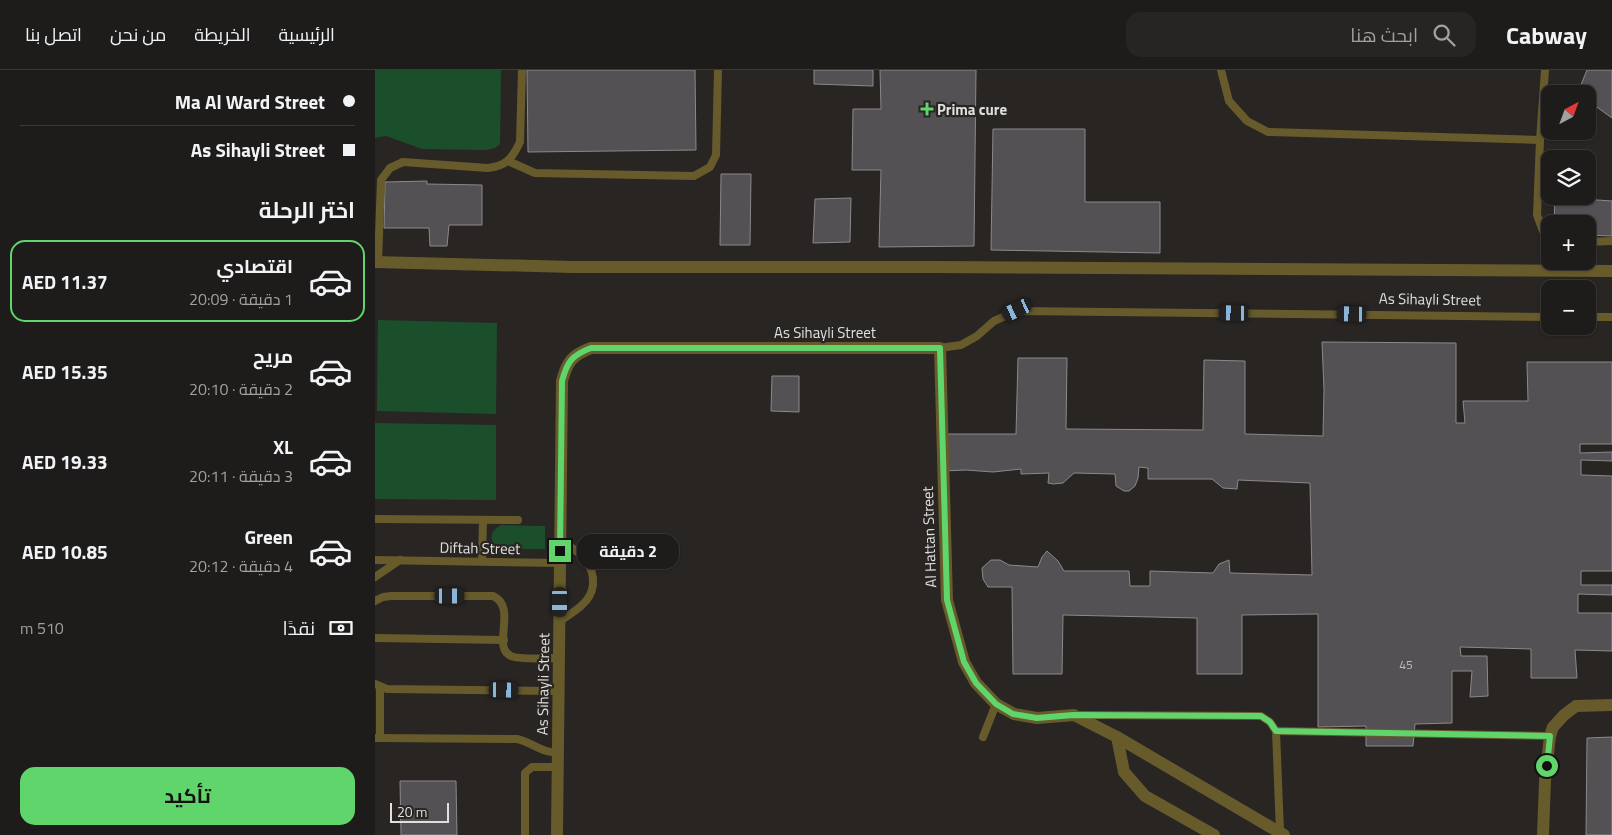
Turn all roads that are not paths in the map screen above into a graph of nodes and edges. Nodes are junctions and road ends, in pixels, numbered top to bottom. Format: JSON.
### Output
{"nodes":[{"id":1,"x":521,"y":70,"type":"edge"},
{"id":2,"x":718,"y":70,"type":"edge"},
{"id":3,"x":1221,"y":70,"type":"edge"},
{"id":4,"x":1545,"y":70,"type":"edge"},
{"id":5,"x":1540,"y":140,"type":"junction"},
{"id":6,"x":508,"y":161,"type":"junction"},
{"id":7,"x":1541,"y":227,"type":"edge"},
{"id":8,"x":1596,"y":242,"type":"edge"},
{"id":9,"x":1612,"y":242,"type":"edge"},
{"id":10,"x":376,"y":262,"type":"edge"},
{"id":11,"x":1612,"y":271,"type":"edge"},
{"id":12,"x":1541,"y":317,"type":"edge"},
{"id":13,"x":1596,"y":317,"type":"edge"},
{"id":14,"x":1612,"y":317,"type":"edge"},
{"id":15,"x":940,"y":348,"type":"junction"},
{"id":16,"x":375,"y":519,"type":"edge"},
{"id":17,"x":483,"y":520,"type":"junction"},
{"id":18,"x":518,"y":520,"type":"dead end"},
{"id":19,"x":560,"y":539,"type":"junction"},
{"id":20,"x":375,"y":560,"type":"edge"},
{"id":21,"x":400,"y":560,"type":"junction"},
{"id":22,"x":482,"y":561,"type":"junction"},
{"id":23,"x":560,"y":563,"type":"junction"},
{"id":24,"x":375,"y":577,"type":"edge"},
{"id":25,"x":375,"y":601,"type":"edge"},
{"id":26,"x":559,"y":621,"type":"junction"},
{"id":27,"x":375,"y":638,"type":"edge"},
{"id":28,"x":504,"y":640,"type":"junction"},
{"id":29,"x":559,"y":658,"type":"junction"},
{"id":30,"x":378,"y":685,"type":"edge"},
{"id":31,"x":559,"y":691,"type":"junction"},
{"id":32,"x":996,"y":704,"type":"junction"},
{"id":33,"x":1612,"y":705,"type":"edge"},
{"id":34,"x":378,"y":708,"type":"edge"},
{"id":35,"x":1073,"y":715,"type":"junction"},
{"id":36,"x":1276,"y":731,"type":"junction"},
{"id":37,"x":1550,"y":736,"type":"junction"},
{"id":38,"x":983,"y":737,"type":"dead end"},
{"id":39,"x":1117,"y":737,"type":"junction"},
{"id":40,"x":377,"y":738,"type":"edge"},
{"id":41,"x":558,"y":752,"type":"junction"},
{"id":42,"x":558,"y":767,"type":"junction"},
{"id":43,"x":1282,"y":834,"type":"edge"},
{"id":44,"x":525,"y":835,"type":"edge"},
{"id":45,"x":557,"y":835,"type":"edge"},
{"id":46,"x":1214,"y":835,"type":"edge"},
{"id":47,"x":1543,"y":835,"type":"edge"}],
"edges":[{"from":1,"to":6,"type":"lane"},
{"from":2,"to":6,"type":"lane"},
{"from":3,"to":5,"type":"lane"},
{"from":4,"to":5,"type":"lane"},
{"from":5,"to":7,"type":"lane"},
{"from":6,"to":10,"type":"lane"},
{"from":8,"to":9,"type":"lane"},
{"from":10,"to":11,"type":"street"},
{"from":12,"to":15,"type":"lane","name":"As Sihayli Street"},
{"from":13,"to":14,"type":"lane"},
{"from":15,"to":19,"type":"street","name":"As Sihayli Street"},
{"from":15,"to":32,"type":"street","name":"Al Hattan Street"},
{"from":16,"to":17,"type":"lane"},
{"from":17,"to":18,"type":"lane"},
{"from":17,"to":22,"type":"lane"},
{"from":19,"to":23,"type":"street","name":"As Sihayli Street"},
{"from":19,"to":26,"type":"lane"},
{"from":20,"to":21,"type":"lane","name":"Diftah Street"},
{"from":21,"to":22,"type":"lane","name":"Diftah Street"},
{"from":21,"to":24,"type":"lane"},
{"from":22,"to":23,"type":"lane","name":"Diftah Street"},
{"from":23,"to":26,"type":"street","name":"As Sihayli Street"},
{"from":25,"to":28,"type":"lane"},
{"from":26,"to":29,"type":"street","name":"As Sihayli Street"},
{"from":27,"to":28,"type":"lane"},
{"from":28,"to":29,"type":"lane"},
{"from":29,"to":31,"type":"street","name":"As Sihayli Street"},
{"from":30,"to":31,"type":"lane"},
{"from":30,"to":34,"type":"lane"},
{"from":31,"to":41,"type":"street","name":"As Sihayli Street"},
{"from":32,"to":35,"type":"street","name":"Al Hattan Street"},
{"from":32,"to":38,"type":"lane"},
{"from":33,"to":37,"type":"street"},
{"from":34,"to":40,"type":"lane"},
{"from":35,"to":36,"type":"lane"},
{"from":35,"to":39,"type":"street"},
{"from":36,"to":37,"type":"lane"},
{"from":36,"to":43,"type":"lane"},
{"from":37,"to":47,"type":"street"},
{"from":39,"to":43,"type":"street"},
{"from":39,"to":46,"type":"street"},
{"from":40,"to":41,"type":"lane"},
{"from":41,"to":42,"type":"street","name":"As Sihayli Street"},
{"from":42,"to":44,"type":"lane"},
{"from":42,"to":45,"type":"street","name":"As Sihayli Street"}]}
